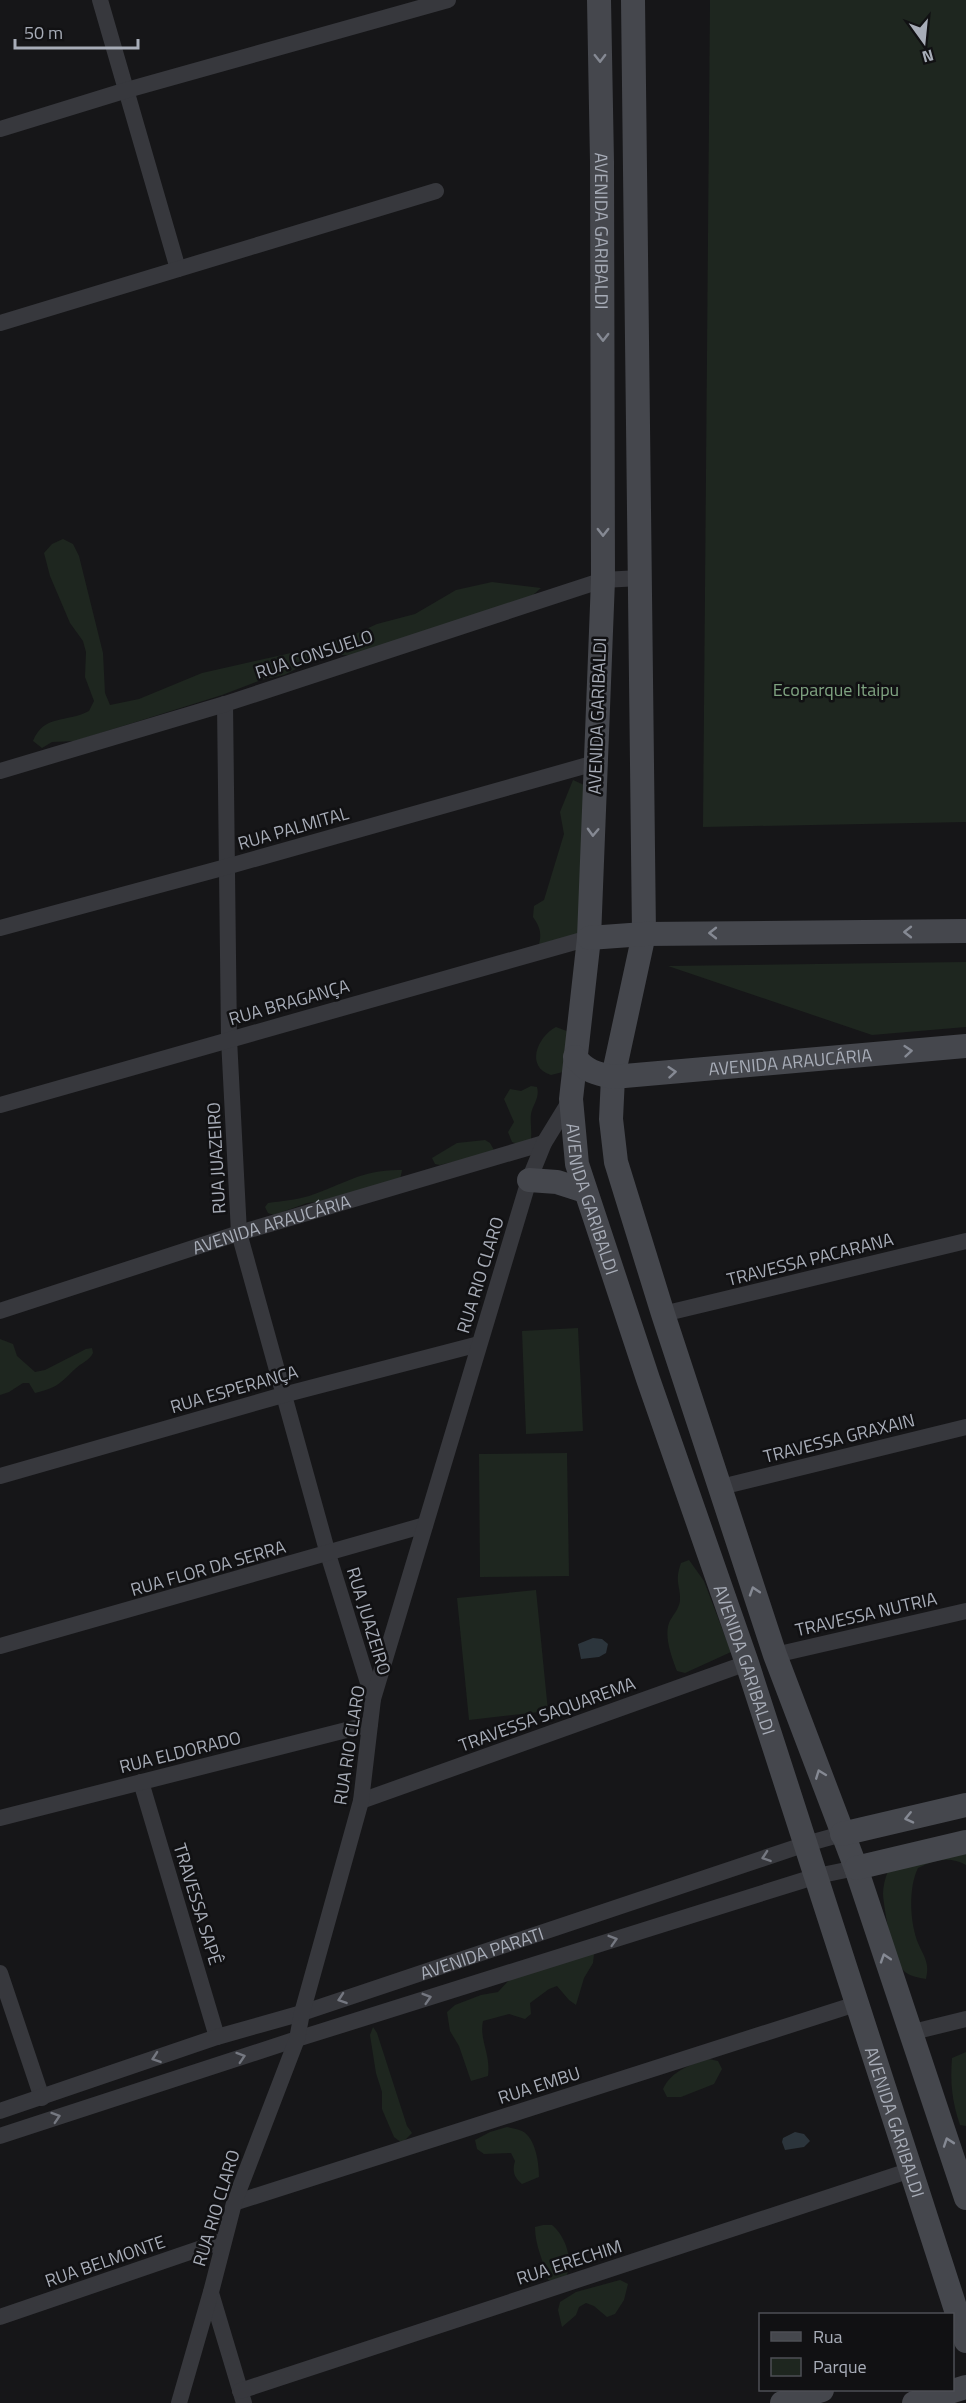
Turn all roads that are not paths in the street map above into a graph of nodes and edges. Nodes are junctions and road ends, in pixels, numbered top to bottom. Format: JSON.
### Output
{"nodes":[{"id":1,"x":100,"y":0,"type":"edge"},
{"id":2,"x":448,"y":0,"type":"edge"},
{"id":3,"x":598,"y":0,"type":"edge"},
{"id":4,"x":633,"y":0,"type":"edge"},
{"id":5,"x":127,"y":90,"type":"junction"},
{"id":6,"x":0,"y":129,"type":"edge"},
{"id":7,"x":602,"y":131,"type":"junction"},
{"id":8,"x":634,"y":132,"type":"junction"},
{"id":9,"x":436,"y":191,"type":"dead end"},
{"id":10,"x":178,"y":269,"type":"junction"},
{"id":11,"x":0,"y":323,"type":"edge"},
{"id":12,"x":640,"y":578,"type":"junction"},
{"id":13,"x":603,"y":580,"type":"junction"},
{"id":14,"x":225,"y":704,"type":"junction"},
{"id":15,"x":595,"y":763,"type":"junction"},
{"id":16,"x":0,"y":771,"type":"edge"},
{"id":17,"x":226,"y":867,"type":"junction"},
{"id":18,"x":0,"y":927,"type":"edge"},
{"id":19,"x":966,"y":931,"type":"edge"},
{"id":20,"x":644,"y":934,"type":"junction"},
{"id":21,"x":589,"y":938,"type":"junction"},
{"id":22,"x":229,"y":1039,"type":"junction"},
{"id":23,"x":966,"y":1046,"type":"edge"},
{"id":24,"x":575,"y":1057,"type":"junction"},
{"id":25,"x":613,"y":1077,"type":"junction"},
{"id":26,"x":571,"y":1099,"type":"junction"},
{"id":27,"x":0,"y":1105,"type":"edge"},
{"id":28,"x":544,"y":1143,"type":"junction"},
{"id":29,"x":529,"y":1180,"type":"junction"},
{"id":30,"x":585,"y":1191,"type":"junction"},
{"id":31,"x":239,"y":1233,"type":"junction"},
{"id":32,"x":966,"y":1241,"type":"edge"},
{"id":33,"x":0,"y":1311,"type":"edge"},
{"id":34,"x":663,"y":1314,"type":"junction"},
{"id":35,"x":479,"y":1344,"type":"junction"},
{"id":36,"x":283,"y":1395,"type":"junction"},
{"id":37,"x":966,"y":1427,"type":"edge"},
{"id":38,"x":0,"y":1476,"type":"edge"},
{"id":39,"x":721,"y":1487,"type":"junction"},
{"id":40,"x":425,"y":1525,"type":"junction"},
{"id":41,"x":328,"y":1554,"type":"junction"},
{"id":42,"x":966,"y":1611,"type":"edge"},
{"id":43,"x":0,"y":1646,"type":"edge"},
{"id":44,"x":775,"y":1655,"type":"junction"},
{"id":45,"x":747,"y":1663,"type":"junction"},
{"id":46,"x":373,"y":1699,"type":"junction"},
{"id":47,"x":370,"y":1724,"type":"junction"},
{"id":48,"x":141,"y":1782,"type":"junction"},
{"id":49,"x":361,"y":1801,"type":"junction"},
{"id":50,"x":966,"y":1805,"type":"edge"},
{"id":51,"x":0,"y":1818,"type":"edge"},
{"id":52,"x":842,"y":1834,"type":"junction"},
{"id":53,"x":966,"y":1842,"type":"edge"},
{"id":54,"x":806,"y":1844,"type":"junction"},
{"id":55,"x":856,"y":1868,"type":"junction"},
{"id":56,"x":817,"y":1876,"type":"junction"},
{"id":57,"x":0,"y":1973,"type":"edge"},
{"id":58,"x":856,"y":2004,"type":"junction"},
{"id":59,"x":302,"y":2013,"type":"junction"},
{"id":60,"x":966,"y":2019,"type":"edge"},
{"id":61,"x":909,"y":2033,"type":"junction"},
{"id":62,"x":217,"y":2037,"type":"junction"},
{"id":63,"x":297,"y":2039,"type":"junction"},
{"id":64,"x":42,"y":2098,"type":"junction"},
{"id":65,"x":0,"y":2111,"type":"edge"},
{"id":66,"x":0,"y":2136,"type":"edge"},
{"id":67,"x":911,"y":2170,"type":"junction"},
{"id":68,"x":963,"y":2174,"type":"edge"},
{"id":69,"x":966,"y":2198,"type":"edge"},
{"id":70,"x":234,"y":2203,"type":"junction"},
{"id":71,"x":222,"y":2241,"type":"junction"},
{"id":72,"x":211,"y":2292,"type":"junction"},
{"id":73,"x":0,"y":2317,"type":"edge"},
{"id":74,"x":966,"y":2341,"type":"edge"},
{"id":75,"x":819,"y":2391,"type":"edge"},
{"id":76,"x":953,"y":2391,"type":"edge"},
{"id":77,"x":242,"y":2397,"type":"edge"},
{"id":78,"x":178,"y":2403,"type":"edge"},
{"id":79,"x":782,"y":2403,"type":"edge"},
{"id":80,"x":914,"y":2403,"type":"edge"}],
"edges":[{"from":1,"to":5,"type":"street"},
{"from":2,"to":5,"type":"street"},
{"from":3,"to":7,"type":"main road","name":"AVENIDA GARIBALDI","one_way":true},
{"from":4,"to":8,"type":"main road","name":"AVENIDA GARIBALDI"},
{"from":5,"to":6,"type":"street"},
{"from":5,"to":10,"type":"street"},
{"from":7,"to":8,"type":"main road"},
{"from":7,"to":13,"type":"main road","name":"AVENIDA GARIBALDI","one_way":true},
{"from":8,"to":12,"type":"main road","name":"AVENIDA GARIBALDI"},
{"from":9,"to":10,"type":"street"},
{"from":10,"to":11,"type":"street"},
{"from":12,"to":13,"type":"street","name":"RUA CONSUELO"},
{"from":12,"to":20,"type":"main road","name":"AVENIDA GARIBALDI"},
{"from":13,"to":14,"type":"street","name":"RUA CONSUELO"},
{"from":13,"to":15,"type":"main road","name":"AVENIDA GARIBALDI"},
{"from":14,"to":16,"type":"street","name":"RUA CONSUELO"},
{"from":14,"to":17,"type":"street","name":"RUA JUAZEIRO"},
{"from":15,"to":17,"type":"street","name":"RUA PALMITAL"},
{"from":15,"to":21,"type":"main road","name":"AVENIDA GARIBALDI","one_way":true},
{"from":17,"to":18,"type":"street","name":"RUA PALMITAL"},
{"from":17,"to":22,"type":"street","name":"RUA JUAZEIRO"},
{"from":19,"to":20,"type":"main road","one_way":true},
{"from":20,"to":21,"type":"main road"},
{"from":20,"to":25,"type":"main road","name":"AVENIDA GARIBALDI"},
{"from":21,"to":22,"type":"street","name":"RUA BRAGANÇA"},
{"from":21,"to":24,"type":"main road","name":"AVENIDA GARIBALDI"},
{"from":22,"to":27,"type":"street","name":"RUA BRAGANÇA"},
{"from":22,"to":31,"type":"street","name":"RUA JUAZEIRO"},
{"from":25,"to":23,"type":"main road","name":"AVENIDA ARAUCÁRIA","one_way":true},
{"from":24,"to":25,"type":"main road"},
{"from":24,"to":26,"type":"main road","name":"AVENIDA GARIBALDI"},
{"from":25,"to":34,"type":"main road","name":"AVENIDA GARIBALDI"},
{"from":26,"to":28,"type":"street","name":"RUA RIO CLARO"},
{"from":26,"to":30,"type":"main road","name":"AVENIDA GARIBALDI"},
{"from":28,"to":29,"type":"street","name":"RUA RIO CLARO"},
{"from":28,"to":31,"type":"street","name":"AVENIDA ARAUCÁRIA"},
{"from":29,"to":30,"type":"main road"},
{"from":29,"to":35,"type":"street","name":"RUA RIO CLARO"},
{"from":30,"to":45,"type":"main road","name":"AVENIDA GARIBALDI"},
{"from":31,"to":33,"type":"street","name":"AVENIDA ARAUCÁRIA"},
{"from":31,"to":36,"type":"street","name":"RUA JUAZEIRO"},
{"from":32,"to":34,"type":"street","name":"TRAVESSA PACARANA"},
{"from":34,"to":39,"type":"main road","name":"AVENIDA GARIBALDI"},
{"from":35,"to":36,"type":"street","name":"RUA ESPERANÇA"},
{"from":35,"to":40,"type":"street","name":"RUA RIO CLARO"},
{"from":36,"to":38,"type":"street","name":"RUA ESPERANÇA"},
{"from":36,"to":41,"type":"street","name":"RUA JUAZEIRO"},
{"from":37,"to":39,"type":"street","name":"TRAVESSA GRAXAIN"},
{"from":44,"to":39,"type":"main road","name":"AVENIDA GARIBALDI","one_way":true},
{"from":40,"to":41,"type":"street","name":"RUA FLOR DA SERRA"},
{"from":40,"to":46,"type":"street","name":"RUA RIO CLARO"},
{"from":41,"to":43,"type":"street","name":"RUA FLOR DA SERRA"},
{"from":41,"to":46,"type":"street","name":"RUA JUAZEIRO"},
{"from":42,"to":44,"type":"street","name":"TRAVESSA NUTRIA"},
{"from":52,"to":44,"type":"main road","name":"AVENIDA GARIBALDI","one_way":true},
{"from":45,"to":49,"type":"street","name":"TRAVESSA SAQUAREMA"},
{"from":45,"to":54,"type":"main road","name":"AVENIDA GARIBALDI"},
{"from":46,"to":47,"type":"street","name":"RUA RIO CLARO"},
{"from":47,"to":48,"type":"street","name":"RUA ELDORADO"},
{"from":47,"to":49,"type":"street","name":"RUA RIO CLARO"},
{"from":48,"to":51,"type":"street","name":"RUA ELDORADO"},
{"from":48,"to":62,"type":"street","name":"TRAVESSA SAPÊ"},
{"from":49,"to":59,"type":"street","name":"RUA RIO CLARO"},
{"from":50,"to":52,"type":"main road","name":"AVENIDA PARATI","one_way":true},
{"from":52,"to":54,"type":"street","name":"AVENIDA PARATI"},
{"from":52,"to":55,"type":"main road","name":"AVENIDA GARIBALDI"},
{"from":53,"to":55,"type":"main road","name":"AVENIDA PARATI"},
{"from":54,"to":56,"type":"main road","name":"AVENIDA GARIBALDI"},
{"from":54,"to":59,"type":"street","name":"AVENIDA PARATI","one_way":true},
{"from":55,"to":56,"type":"street","name":"AVENIDA PARATI"},
{"from":61,"to":55,"type":"main road","name":"AVENIDA GARIBALDI","one_way":true},
{"from":56,"to":58,"type":"main road","name":"AVENIDA GARIBALDI"},
{"from":63,"to":56,"type":"street","name":"AVENIDA PARATI","one_way":true},
{"from":57,"to":64,"type":"street"},
{"from":58,"to":67,"type":"main road","name":"AVENIDA GARIBALDI"},
{"from":58,"to":70,"type":"street","name":"RUA EMBU"},
{"from":59,"to":62,"type":"street","name":"AVENIDA PARATI"},
{"from":59,"to":63,"type":"street","name":"RUA RIO CLARO"},
{"from":60,"to":61,"type":"street"},
{"from":68,"to":61,"type":"main road","name":"AVENIDA GARIBALDI","one_way":true},
{"from":62,"to":64,"type":"street","name":"AVENIDA PARATI","one_way":true},
{"from":66,"to":63,"type":"street","name":"AVENIDA PARATI","one_way":true},
{"from":63,"to":70,"type":"street","name":"RUA RIO CLARO"},
{"from":64,"to":65,"type":"street","name":"AVENIDA PARATI"},
{"from":67,"to":74,"type":"main road","name":"AVENIDA GARIBALDI"},
{"from":67,"to":77,"type":"street","name":"RUA ERECHIM"},
{"from":68,"to":69,"type":"main road","name":"AVENIDA GARIBALDI"},
{"from":70,"to":71,"type":"street","name":"RUA RIO CLARO"},
{"from":71,"to":72,"type":"street","name":"RUA RIO CLARO"},
{"from":71,"to":73,"type":"street","name":"RUA BELMONTE"},
{"from":72,"to":77,"type":"street"},
{"from":72,"to":78,"type":"street","name":"RUA RIO CLARO"},
{"from":75,"to":79,"type":"main road"},
{"from":76,"to":80,"type":"main road"}]}
